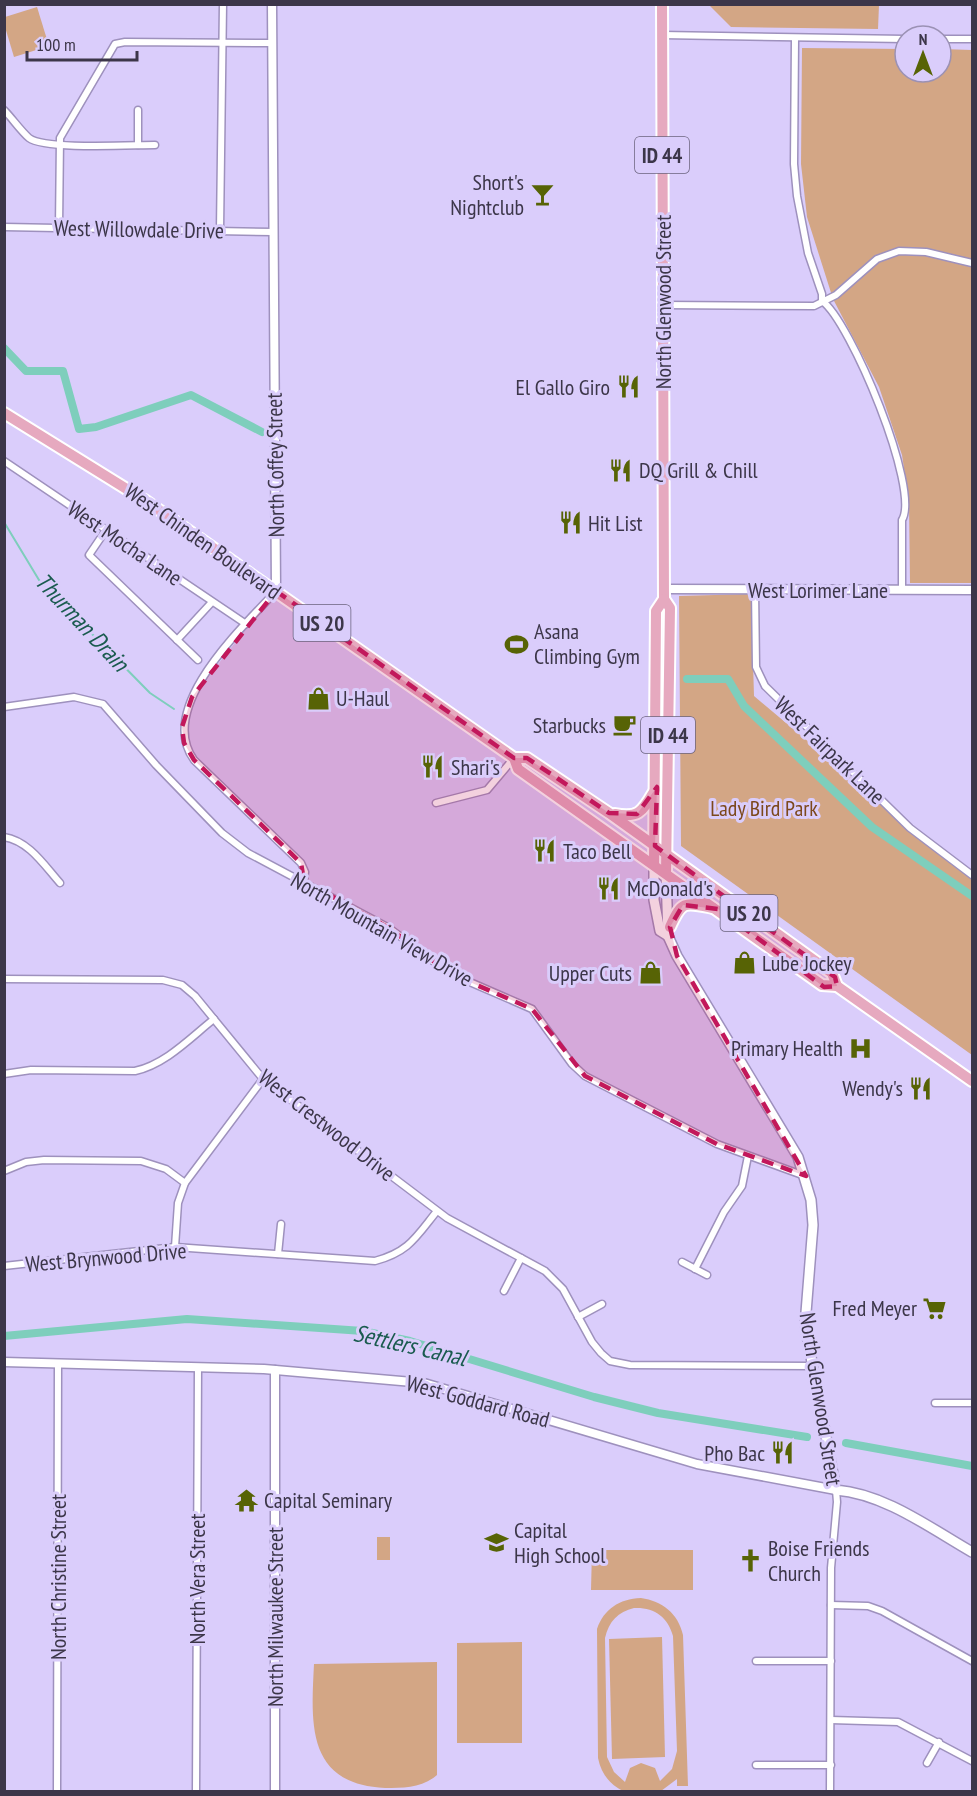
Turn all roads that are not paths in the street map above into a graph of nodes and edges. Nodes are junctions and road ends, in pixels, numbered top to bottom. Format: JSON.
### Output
{"nodes":[{"id":1,"x":223,"y":4,"type":"edge"},
{"id":2,"x":273,"y":4,"type":"edge"},
{"id":3,"x":662,"y":4,"type":"edge"},
{"id":4,"x":662,"y":35,"type":"junction"},
{"id":5,"x":795,"y":39,"type":"junction"},
{"id":6,"x":893,"y":39,"type":"edge"},
{"id":7,"x":953,"y":39,"type":"edge"},
{"id":8,"x":972,"y":39,"type":"edge"},
{"id":9,"x":222,"y":43,"type":"junction"},
{"id":10,"x":272,"y":43,"type":"junction"},
{"id":11,"x":4,"y":110,"type":"edge"},
{"id":12,"x":138,"y":110,"type":"dead end"},
{"id":13,"x":60,"y":145,"type":"junction"},
{"id":14,"x":138,"y":145,"type":"junction"},
{"id":15,"x":155,"y":145,"type":"dead end"},
{"id":16,"x":4,"y":227,"type":"edge"},
{"id":17,"x":59,"y":227,"type":"junction"},
{"id":18,"x":220,"y":229,"type":"junction"},
{"id":19,"x":273,"y":232,"type":"junction"},
{"id":20,"x":972,"y":263,"type":"edge"},
{"id":21,"x":822,"y":301,"type":"junction"},
{"id":22,"x":663,"y":305,"type":"junction"},
{"id":23,"x":4,"y":413,"type":"edge"},
{"id":24,"x":4,"y":461,"type":"edge"},
{"id":25,"x":106,"y":530,"type":"junction"},
{"id":26,"x":755,"y":589,"type":"junction"},
{"id":27,"x":902,"y":590,"type":"junction"},
{"id":28,"x":972,"y":590,"type":"edge"},
{"id":29,"x":276,"y":591,"type":"junction"},
{"id":30,"x":664,"y":594,"type":"junction"},
{"id":31,"x":212,"y":602,"type":"junction"},
{"id":32,"x":246,"y":624,"type":"junction"},
{"id":33,"x":177,"y":640,"type":"junction"},
{"id":34,"x":198,"y":660,"type":"dead end"},
{"id":35,"x":4,"y":707,"type":"edge"},
{"id":36,"x":514,"y":758,"type":"junction"},
{"id":37,"x":657,"y":787,"type":"junction"},
{"id":38,"x":436,"y":803,"type":"dead end"},
{"id":39,"x":609,"y":813,"type":"junction"},
{"id":40,"x":4,"y":837,"type":"edge"},
{"id":41,"x":655,"y":846,"type":"junction"},
{"id":42,"x":667,"y":854,"type":"junction"},
{"id":43,"x":654,"y":865,"type":"junction"},
{"id":44,"x":666,"y":873,"type":"junction"},
{"id":45,"x":972,"y":875,"type":"edge"},
{"id":46,"x":304,"y":881,"type":"junction"},
{"id":47,"x":60,"y":883,"type":"dead end"},
{"id":48,"x":718,"y":909,"type":"junction"},
{"id":49,"x":669,"y":932,"type":"junction"},
{"id":50,"x":4,"y":979,"type":"edge"},
{"id":51,"x":837,"y":986,"type":"junction"},
{"id":52,"x":214,"y":1019,"type":"junction"},
{"id":53,"x":4,"y":1074,"type":"edge"},
{"id":54,"x":263,"y":1079,"type":"junction"},
{"id":55,"x":972,"y":1081,"type":"edge"},
{"id":56,"x":748,"y":1156,"type":"junction"},
{"id":57,"x":4,"y":1171,"type":"edge"},
{"id":58,"x":806,"y":1176,"type":"junction"},
{"id":59,"x":185,"y":1183,"type":"junction"},
{"id":60,"x":437,"y":1211,"type":"junction"},
{"id":61,"x":280,"y":1224,"type":"dead end"},
{"id":62,"x":175,"y":1247,"type":"junction"},
{"id":63,"x":278,"y":1254,"type":"junction"},
{"id":64,"x":521,"y":1258,"type":"junction"},
{"id":65,"x":682,"y":1262,"type":"dead end"},
{"id":66,"x":4,"y":1266,"type":"edge"},
{"id":67,"x":695,"y":1269,"type":"junction"},
{"id":68,"x":707,"y":1275,"type":"dead end"},
{"id":69,"x":504,"y":1291,"type":"dead end"},
{"id":70,"x":602,"y":1304,"type":"dead end"},
{"id":71,"x":578,"y":1317,"type":"junction"},
{"id":72,"x":4,"y":1362,"type":"edge"},
{"id":73,"x":58,"y":1363,"type":"junction"},
{"id":74,"x":812,"y":1366,"type":"junction"},
{"id":75,"x":198,"y":1367,"type":"junction"},
{"id":76,"x":275,"y":1370,"type":"junction"},
{"id":77,"x":936,"y":1403,"type":"dead end"},
{"id":78,"x":972,"y":1403,"type":"edge"},
{"id":79,"x":836,"y":1490,"type":"junction"},
{"id":80,"x":972,"y":1552,"type":"edge"},
{"id":81,"x":831,"y":1605,"type":"junction"},
{"id":82,"x":756,"y":1661,"type":"dead end"},
{"id":83,"x":831,"y":1661,"type":"junction"},
{"id":84,"x":972,"y":1661,"type":"edge"},
{"id":85,"x":831,"y":1720,"type":"junction"},
{"id":86,"x":939,"y":1742,"type":"junction"},
{"id":87,"x":972,"y":1761,"type":"edge"},
{"id":88,"x":927,"y":1763,"type":"dead end"},
{"id":89,"x":756,"y":1765,"type":"dead end"},
{"id":90,"x":831,"y":1765,"type":"junction"},
{"id":91,"x":57,"y":1791,"type":"edge"},
{"id":92,"x":196,"y":1791,"type":"edge"},
{"id":93,"x":275,"y":1791,"type":"edge"},
{"id":94,"x":830,"y":1791,"type":"edge"}],
"edges":[{"from":1,"to":9,"type":"street"},
{"from":2,"to":10,"type":"street","name":"North Coffey Street"},
{"from":3,"to":4,"type":"main road","name":"North Glenwood Street","number":"ID 44"},
{"from":4,"to":5,"type":"street"},
{"from":4,"to":22,"type":"main road","name":"North Glenwood Street","number":"ID 44"},
{"from":5,"to":6,"type":"street"},
{"from":5,"to":21,"type":"street"},
{"from":7,"to":8,"type":"street"},
{"from":9,"to":10,"type":"street"},
{"from":9,"to":13,"type":"street"},
{"from":9,"to":18,"type":"street"},
{"from":10,"to":19,"type":"street","name":"North Coffey Street"},
{"from":11,"to":13,"type":"street"},
{"from":12,"to":14,"type":"street"},
{"from":13,"to":14,"type":"street"},
{"from":13,"to":17,"type":"street"},
{"from":14,"to":15,"type":"street"},
{"from":16,"to":17,"type":"street","name":"West Willowdale Drive"},
{"from":17,"to":18,"type":"street","name":"West Willowdale Drive"},
{"from":18,"to":19,"type":"street","name":"West Willowdale Drive"},
{"from":19,"to":29,"type":"street","name":"North Coffey Street"},
{"from":20,"to":21,"type":"street"},
{"from":21,"to":22,"type":"street"},
{"from":21,"to":27,"type":"street"},
{"from":22,"to":30,"type":"main road","name":"North Glenwood Street","number":"ID 44"},
{"from":23,"to":29,"type":"main road","name":"West Chinden Boulevard","number":"US 20"},
{"from":24,"to":25,"type":"street","name":"West Mocha Lane"},
{"from":25,"to":31,"type":"street","name":"West Mocha Lane"},
{"from":25,"to":33,"type":"street"},
{"from":26,"to":27,"type":"street","name":"West Lorimer Lane"},
{"from":26,"to":30,"type":"street","name":"West Lorimer Lane"},
{"from":26,"to":45,"type":"street","name":"West Fairpark Lane"},
{"from":27,"to":28,"type":"street","name":"West Lorimer Lane"},
{"from":29,"to":32,"type":"street"},
{"from":29,"to":36,"type":"main road","name":"West Chinden Boulevard","number":"US 20"},
{"from":30,"to":37,"type":"main road","name":"North Glenwood Street","number":"ID 44"},
{"from":30,"to":42,"type":"main road","name":"North Glenwood Street","number":"ID 44"},
{"from":31,"to":32,"type":"street","name":"West Mocha Lane"},
{"from":31,"to":33,"type":"street"},
{"from":32,"to":46,"type":"street"},
{"from":33,"to":34,"type":"street"},
{"from":35,"to":46,"type":"street","name":"North Mountain View Drive"},
{"from":36,"to":38,"type":"street"},
{"from":36,"to":39,"type":"main road","name":"West Chinden Boulevard","number":"US 20"},
{"from":36,"to":43,"type":"main road","name":"West Chinden Boulevard","number":"US 20"},
{"from":37,"to":39,"type":"main road"},
{"from":37,"to":41,"type":"main road","name":"North Glenwood Street","number":"ID 44"},
{"from":39,"to":41,"type":"main road","name":"West Chinden Boulevard","number":"US 20"},
{"from":40,"to":47,"type":"street"},
{"from":41,"to":42,"type":"main road","name":"West Chinden Boulevard","number":"US 20"},
{"from":41,"to":43,"type":"main road","name":"North Glenwood Street","number":"ID 44"},
{"from":42,"to":44,"type":"main road","name":"North Glenwood Street","number":"ID 44"},
{"from":42,"to":51,"type":"main road","name":"West Chinden Boulevard","number":"US 20"},
{"from":43,"to":44,"type":"main road","name":"West Chinden Boulevard","number":"US 20"},
{"from":43,"to":49,"type":"main road","name":"North Glenwood Street"},
{"from":44,"to":48,"type":"main road","name":"West Chinden Boulevard","number":"US 20"},
{"from":44,"to":49,"type":"main road","name":"North Glenwood Street"},
{"from":46,"to":56,"type":"street","name":"North Mountain View Drive"},
{"from":48,"to":49,"type":"main road"},
{"from":48,"to":51,"type":"main road","name":"West Chinden Boulevard","number":"US 20"},
{"from":49,"to":58,"type":"main road","name":"North Glenwood Street"},
{"from":50,"to":52,"type":"street","name":"West Crestwood Drive"},
{"from":51,"to":55,"type":"main road","name":"West Chinden Boulevard","number":"US 20"},
{"from":52,"to":53,"type":"street"},
{"from":52,"to":54,"type":"street","name":"West Crestwood Drive"},
{"from":54,"to":59,"type":"street"},
{"from":54,"to":60,"type":"street","name":"West Crestwood Drive"},
{"from":56,"to":58,"type":"street","name":"North Mountain View Drive"},
{"from":56,"to":67,"type":"street"},
{"from":57,"to":59,"type":"street"},
{"from":58,"to":74,"type":"main road","name":"North Glenwood Street"},
{"from":59,"to":62,"type":"street"},
{"from":60,"to":63,"type":"street","name":"West Brynwood Drive"},
{"from":60,"to":64,"type":"street","name":"West Crestwood Drive"},
{"from":61,"to":63,"type":"street"},
{"from":62,"to":63,"type":"street","name":"West Brynwood Drive"},
{"from":62,"to":66,"type":"street","name":"West Brynwood Drive"},
{"from":64,"to":69,"type":"street"},
{"from":64,"to":71,"type":"street","name":"West Crestwood Drive"},
{"from":65,"to":67,"type":"street"},
{"from":67,"to":68,"type":"street"},
{"from":70,"to":71,"type":"street"},
{"from":71,"to":74,"type":"street","name":"West Crestwood Drive"},
{"from":72,"to":73,"type":"street","name":"West Goddard Road"},
{"from":73,"to":75,"type":"street","name":"West Goddard Road"},
{"from":73,"to":91,"type":"street","name":"North Christine Street"},
{"from":74,"to":79,"type":"main road","name":"North Glenwood Street"},
{"from":75,"to":76,"type":"street","name":"West Goddard Road"},
{"from":75,"to":92,"type":"street","name":"North Vera Street"},
{"from":76,"to":79,"type":"street","name":"West Goddard Road"},
{"from":76,"to":93,"type":"street","name":"North Milwaukee Street"},
{"from":77,"to":78,"type":"street"},
{"from":79,"to":80,"type":"main road"},
{"from":79,"to":81,"type":"street","name":"North Glenwood Street"},
{"from":81,"to":83,"type":"street","name":"North Glenwood Street"},
{"from":81,"to":84,"type":"street"},
{"from":82,"to":83,"type":"street"},
{"from":83,"to":85,"type":"street","name":"North Glenwood Street"},
{"from":85,"to":86,"type":"street"},
{"from":85,"to":90,"type":"street","name":"North Glenwood Street"},
{"from":86,"to":87,"type":"street"},
{"from":86,"to":88,"type":"street"},
{"from":89,"to":90,"type":"street"},
{"from":90,"to":94,"type":"street","name":"North Glenwood Street"}]}
